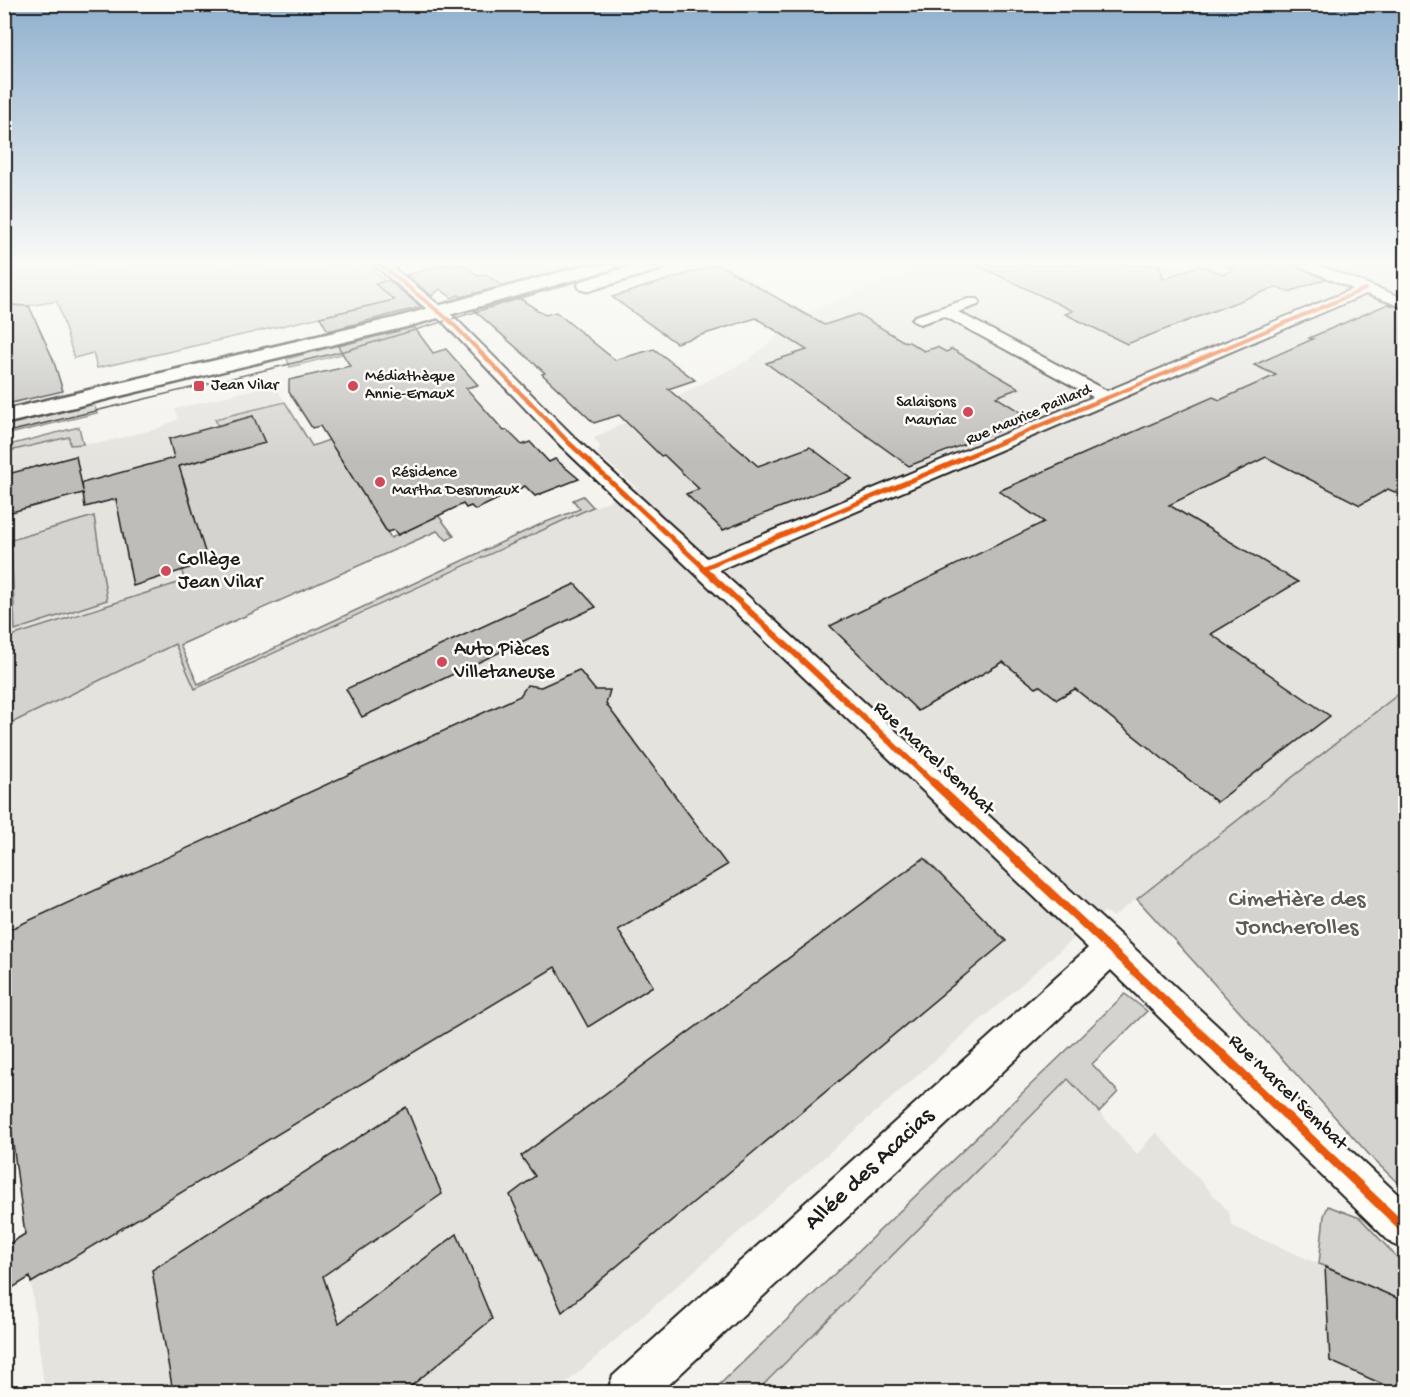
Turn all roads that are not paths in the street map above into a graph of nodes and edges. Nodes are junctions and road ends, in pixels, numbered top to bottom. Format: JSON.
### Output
{"nodes":[{"id":1,"x":379,"y":330,"type":"edge"},
{"id":2,"x":458,"y":330,"type":"edge"},
{"id":3,"x":981,"y":330,"type":"edge"},
{"id":4,"x":1267,"y":330,"type":"edge"},
{"id":5,"x":1107,"y":398,"type":"junction"},
{"id":6,"x":4,"y":417,"type":"edge"},
{"id":7,"x":704,"y":568,"type":"junction"},
{"id":8,"x":1111,"y":948,"type":"junction"},
{"id":9,"x":1406,"y":1230,"type":"edge"},
{"id":10,"x":629,"y":1392,"type":"edge"}],
"edges":[{"from":1,"to":6,"type":"street"},
{"from":2,"to":7,"type":"street","name":"Rue Marcel Sembat"},
{"from":3,"to":5,"type":"street"},
{"from":4,"to":5,"type":"street","name":"Rue Maurice Paillard"},
{"from":5,"to":7,"type":"street","name":"Rue Maurice Paillard"},
{"from":7,"to":8,"type":"street","name":"Rue Marcel Sembat"},
{"from":8,"to":9,"type":"street","name":"Rue Marcel Sembat"},
{"from":8,"to":10,"type":"street","name":"Allée des Acacias"}]}
